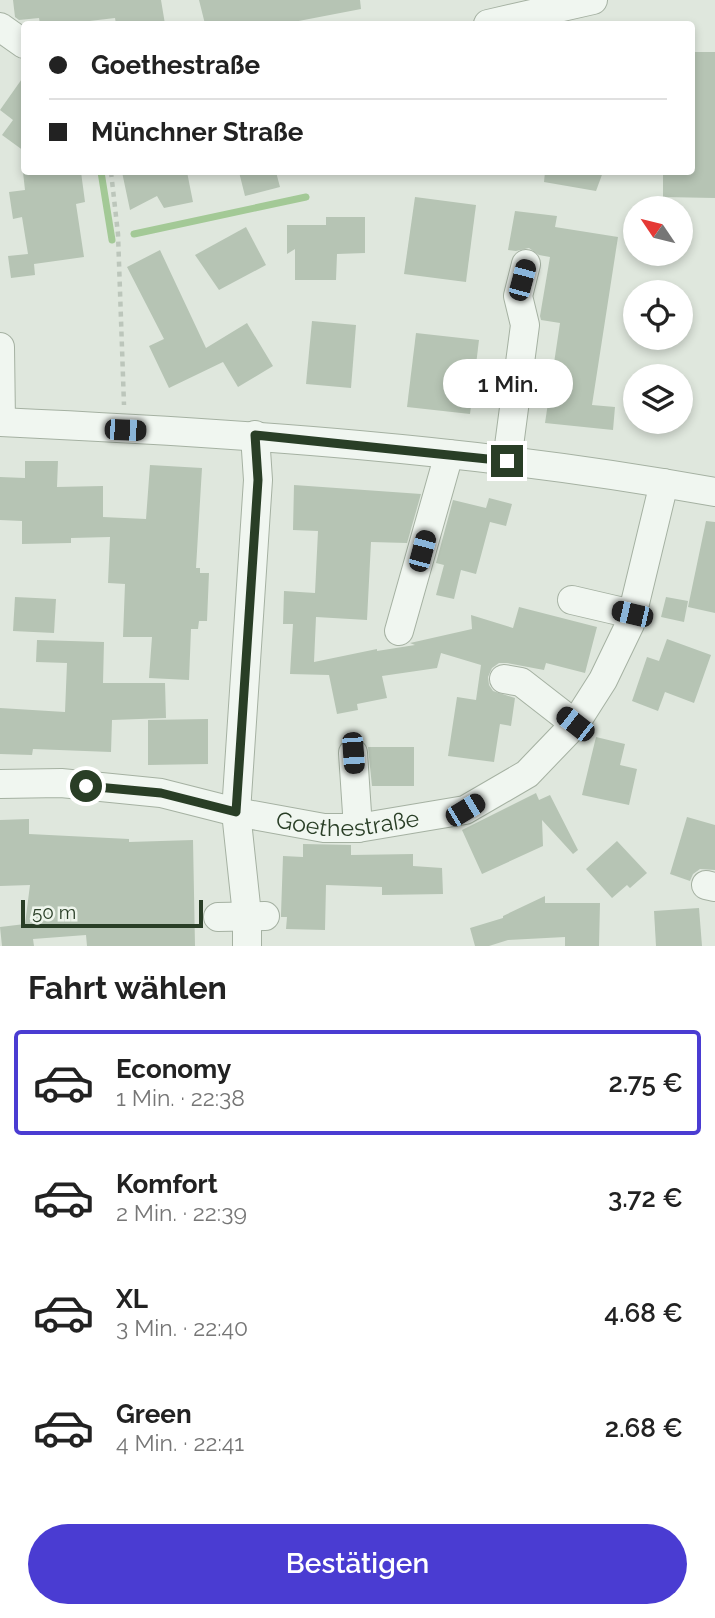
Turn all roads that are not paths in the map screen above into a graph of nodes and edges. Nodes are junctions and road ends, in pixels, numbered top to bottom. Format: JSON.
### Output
{"nodes":[{"id":1,"x":593,"y":0,"type":"edge"},
{"id":2,"x":501,"y":21,"type":"edge"},
{"id":3,"x":0,"y":27,"type":"edge"},
{"id":4,"x":21,"y":42,"type":"edge"},
{"id":5,"x":526,"y":264,"type":"dead end"},
{"id":6,"x":0,"y":347,"type":"edge"},
{"id":7,"x":1,"y":422,"type":"edge"},
{"id":8,"x":255,"y":435,"type":"junction"},
{"id":9,"x":449,"y":454,"type":"junction"},
{"id":10,"x":507,"y":461,"type":"junction"},
{"id":11,"x":664,"y":483,"type":"junction"},
{"id":12,"x":715,"y":492,"type":"edge"},
{"id":13,"x":572,"y":600,"type":"dead end"},
{"id":14,"x":632,"y":614,"type":"junction"},
{"id":15,"x":399,"y":631,"type":"dead end"},
{"id":16,"x":504,"y":680,"type":"dead end"},
{"id":17,"x":575,"y":724,"type":"junction"},
{"id":18,"x":353,"y":753,"type":"dead end"},
{"id":19,"x":0,"y":784,"type":"edge"},
{"id":20,"x":236,"y":812,"type":"junction"},
{"id":21,"x":358,"y":828,"type":"junction"},
{"id":22,"x":256,"y":915,"type":"junction"},
{"id":23,"x":218,"y":917,"type":"dead end"},
{"id":24,"x":247,"y":946,"type":"edge"}],
"edges":[{"from":1,"to":2,"type":"street"},
{"from":3,"to":4,"type":"street"},
{"from":5,"to":10,"type":"street"},
{"from":6,"to":7,"type":"street"},
{"from":7,"to":8,"type":"street"},
{"from":8,"to":9,"type":"street"},
{"from":8,"to":20,"type":"street"},
{"from":9,"to":10,"type":"street"},
{"from":9,"to":15,"type":"street"},
{"from":10,"to":11,"type":"street"},
{"from":11,"to":12,"type":"street"},
{"from":11,"to":14,"type":"street","name":"Goethestraße"},
{"from":13,"to":14,"type":"street"},
{"from":14,"to":17,"type":"street","name":"Goethestraße"},
{"from":16,"to":17,"type":"street"},
{"from":17,"to":21,"type":"street","name":"Goethestraße"},
{"from":18,"to":21,"type":"street"},
{"from":19,"to":20,"type":"street","name":"Goethestraße"},
{"from":20,"to":21,"type":"street","name":"Goethestraße"},
{"from":20,"to":22,"type":"street"},
{"from":22,"to":23,"type":"street"},
{"from":22,"to":24,"type":"street"}]}
